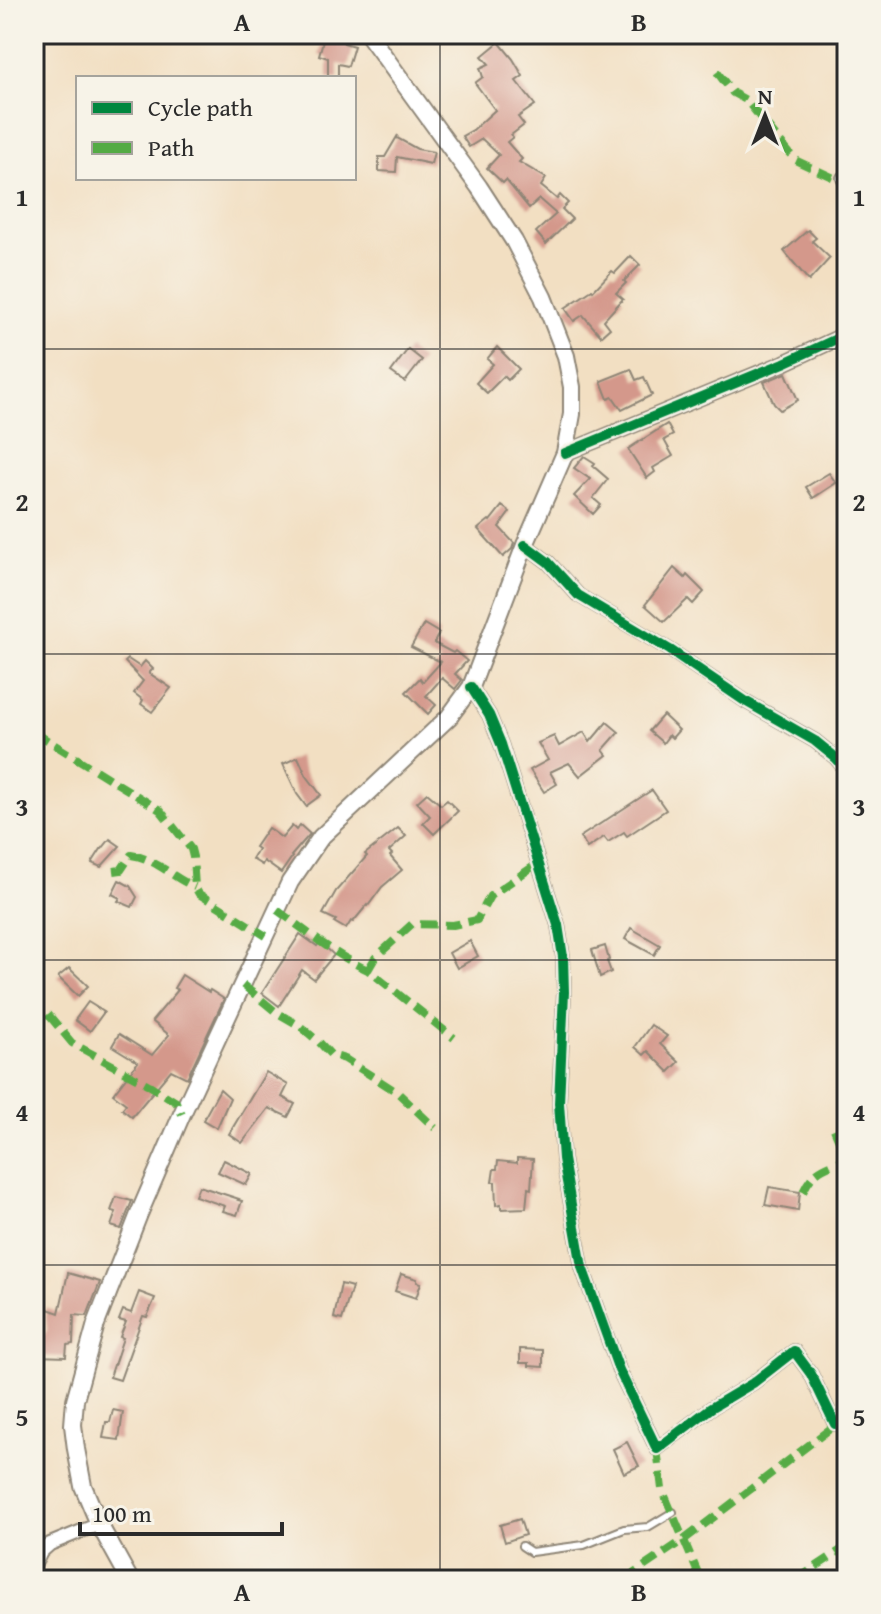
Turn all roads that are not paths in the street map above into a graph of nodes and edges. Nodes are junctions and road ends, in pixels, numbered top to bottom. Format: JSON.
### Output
{"nodes":[{"id":1,"x":368,"y":34,"type":"edge"},
{"id":2,"x":847,"y":334,"type":"edge"},
{"id":3,"x":565,"y":453,"type":"junction"},
{"id":4,"x":525,"y":545,"type":"junction"},
{"id":5,"x":471,"y":687,"type":"junction"},
{"id":6,"x":847,"y":771,"type":"edge"},
{"id":7,"x":835,"y":1424,"type":"dead end"},
{"id":8,"x":673,"y":1512,"type":"dead end"},
{"id":9,"x":99,"y":1524,"type":"junction"},
{"id":10,"x":522,"y":1546,"type":"dead end"},
{"id":11,"x":34,"y":1566,"type":"edge"},
{"id":12,"x":130,"y":1580,"type":"edge"}],
"edges":[{"from":1,"to":3,"type":"main road"},
{"from":2,"to":3,"type":"street"},
{"from":3,"to":4,"type":"main road"},
{"from":4,"to":5,"type":"main road"},
{"from":4,"to":6,"type":"street"},
{"from":5,"to":7,"type":"street"},
{"from":5,"to":9,"type":"main road"},
{"from":8,"to":10,"type":"lane"},
{"from":9,"to":11,"type":"street"},
{"from":9,"to":12,"type":"main road"}]}
